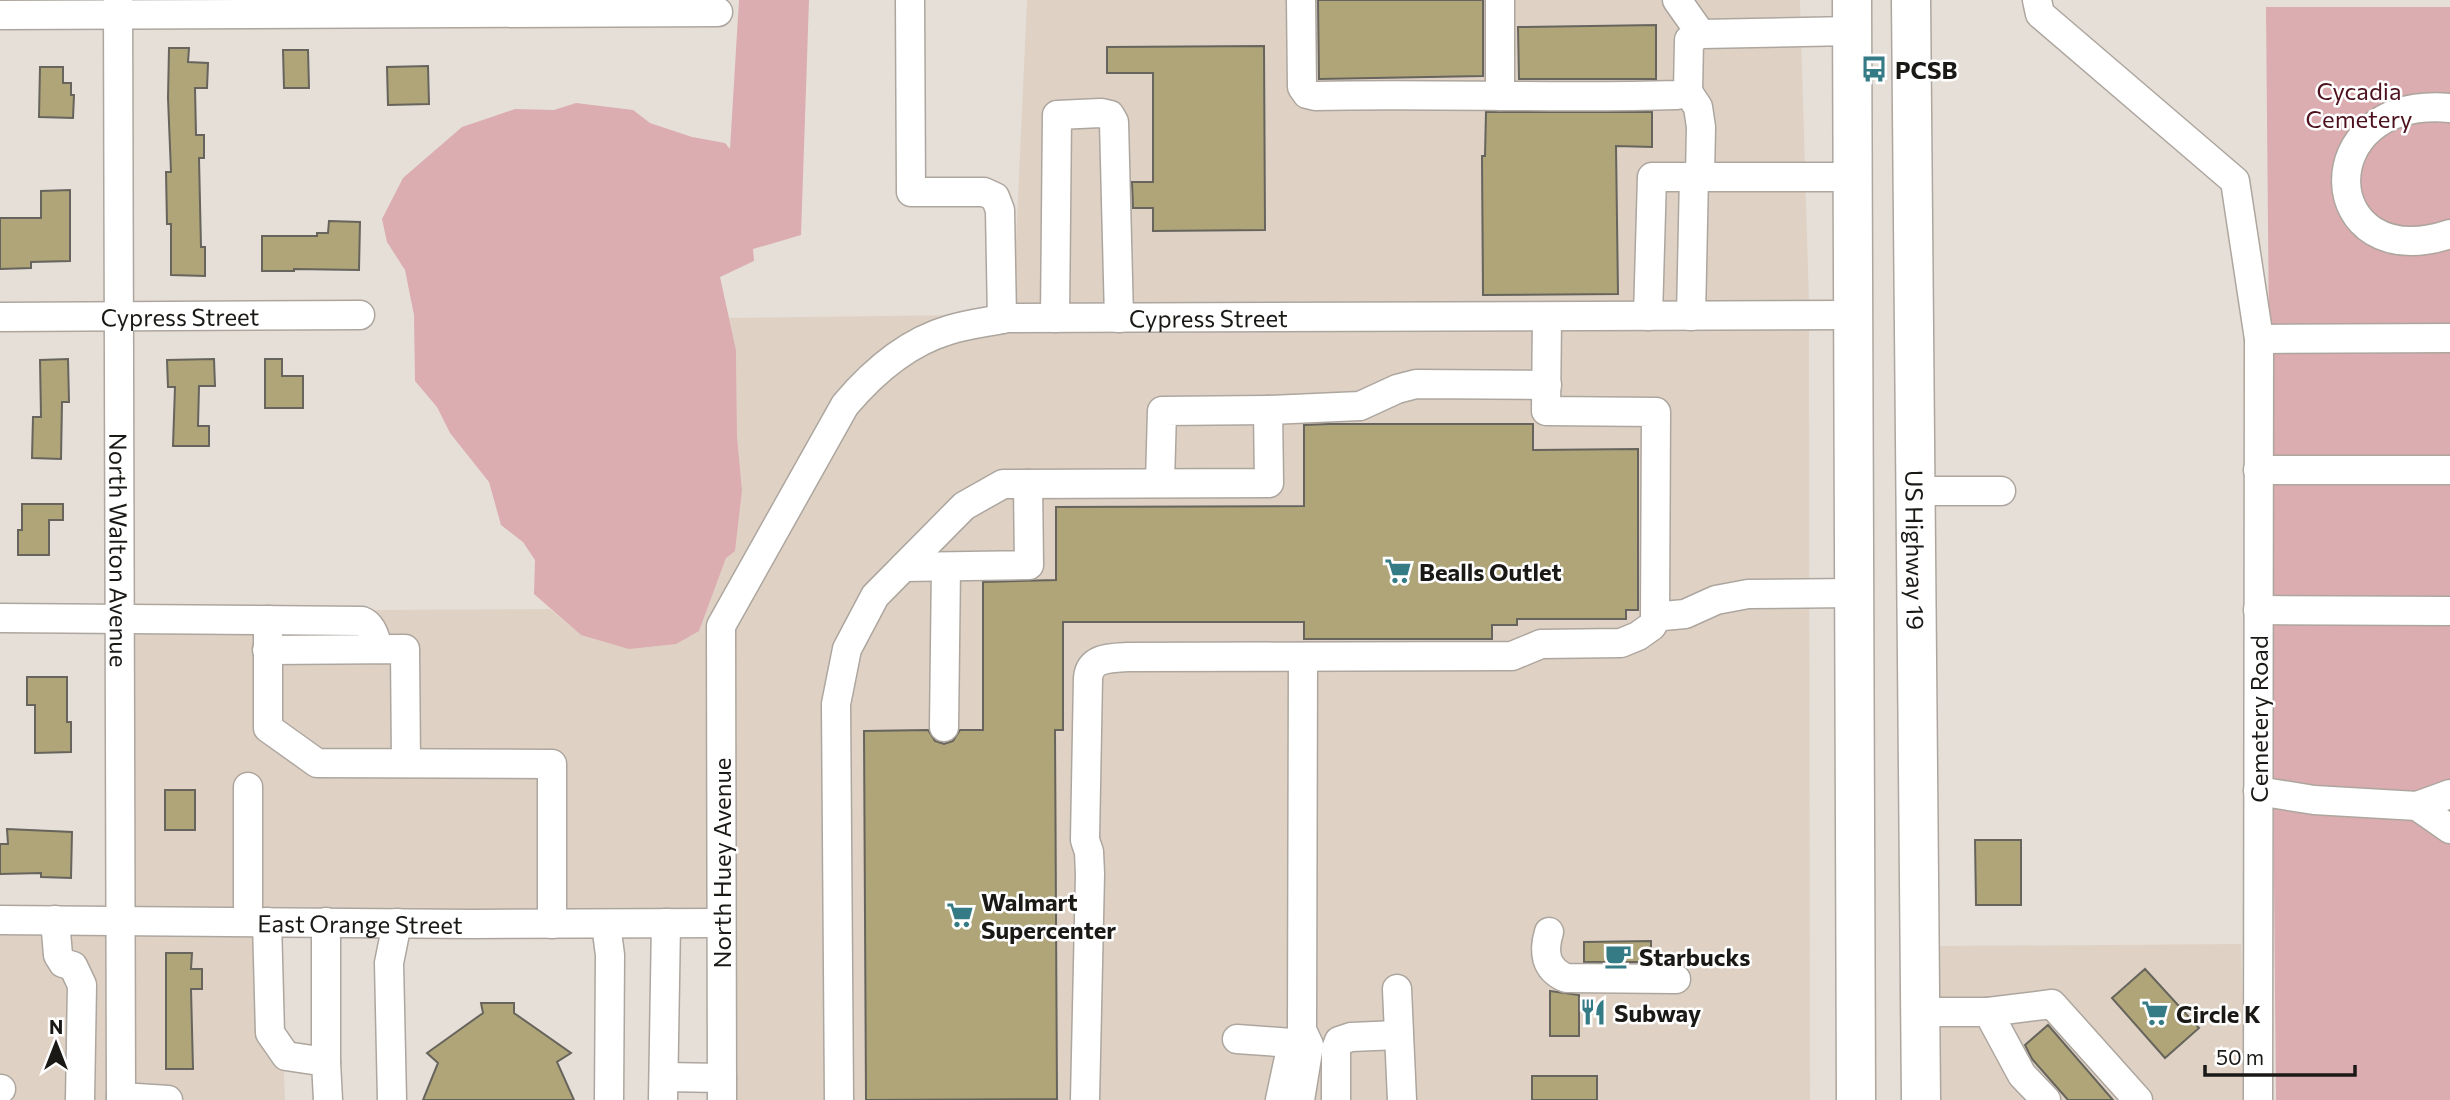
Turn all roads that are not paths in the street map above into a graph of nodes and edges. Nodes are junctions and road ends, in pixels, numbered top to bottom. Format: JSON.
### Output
{"nodes":[{"id":1,"x":909,"y":0,"type":"edge"},
{"id":2,"x":1301,"y":0,"type":"edge"},
{"id":3,"x":1500,"y":0,"type":"edge"},
{"id":4,"x":1677,"y":0,"type":"edge"},
{"id":5,"x":1911,"y":0,"type":"edge"},
{"id":6,"x":2037,"y":0,"type":"edge"},
{"id":7,"x":118,"y":8,"type":"edge"},
{"id":8,"x":718,"y":12,"type":"dead end"},
{"id":9,"x":0,"y":15,"type":"edge"},
{"id":10,"x":1852,"y":15,"type":"edge"},
{"id":11,"x":1701,"y":34,"type":"junction"},
{"id":12,"x":1688,"y":92,"type":"junction"},
{"id":13,"x":1500,"y":96,"type":"junction"},
{"id":14,"x":2450,"y":108,"type":"edge"},
{"id":15,"x":1697,"y":176,"type":"junction"},
{"id":16,"x":1852,"y":177,"type":"junction"},
{"id":17,"x":2450,"y":234,"type":"edge"},
{"id":18,"x":360,"y":315,"type":"dead end"},
{"id":19,"x":1853,"y":315,"type":"junction"},
{"id":20,"x":1648,"y":316,"type":"junction"},
{"id":21,"x":1691,"y":316,"type":"junction"},
{"id":22,"x":0,"y":317,"type":"edge"},
{"id":23,"x":117,"y":317,"type":"junction"},
{"id":24,"x":1547,"y":317,"type":"junction"},
{"id":25,"x":1055,"y":318,"type":"junction"},
{"id":26,"x":1119,"y":318,"type":"junction"},
{"id":27,"x":1002,"y":319,"type":"junction"},
{"id":28,"x":2450,"y":338,"type":"edge"},
{"id":29,"x":2259,"y":339,"type":"junction"},
{"id":30,"x":1547,"y":385,"type":"junction"},
{"id":31,"x":1268,"y":410,"type":"junction"},
{"id":32,"x":2450,"y":470,"type":"edge"},
{"id":33,"x":2252,"y":480,"type":"junction"},
{"id":34,"x":1160,"y":482,"type":"junction"},
{"id":35,"x":1028,"y":484,"type":"junction"},
{"id":36,"x":1915,"y":491,"type":"junction"},
{"id":37,"x":2001,"y":491,"type":"dead end"},
{"id":38,"x":904,"y":567,"type":"junction"},
{"id":39,"x":946,"y":567,"type":"junction"},
{"id":40,"x":1854,"y":593,"type":"junction"},
{"id":41,"x":2258,"y":610,"type":"junction"},
{"id":42,"x":2450,"y":611,"type":"edge"},
{"id":43,"x":0,"y":618,"type":"edge"},
{"id":44,"x":120,"y":619,"type":"junction"},
{"id":45,"x":268,"y":620,"type":"junction"},
{"id":46,"x":1655,"y":620,"type":"junction"},
{"id":47,"x":721,"y":626,"type":"joint"},
{"id":48,"x":379,"y":649,"type":"junction"},
{"id":49,"x":267,"y":650,"type":"junction"},
{"id":50,"x":1303,"y":657,"type":"junction"},
{"id":51,"x":944,"y":727,"type":"dead end"},
{"id":52,"x":406,"y":763,"type":"junction"},
{"id":53,"x":248,"y":788,"type":"dead end"},
{"id":54,"x":2258,"y":791,"type":"junction"},
{"id":55,"x":2450,"y":794,"type":"edge"},
{"id":56,"x":2417,"y":806,"type":"junction"},
{"id":57,"x":2450,"y":829,"type":"edge"},
{"id":58,"x":0,"y":920,"type":"edge"},
{"id":59,"x":55,"y":920,"type":"junction"},
{"id":60,"x":120,"y":920,"type":"junction"},
{"id":61,"x":258,"y":921,"type":"junction"},
{"id":62,"x":326,"y":922,"type":"junction"},
{"id":63,"x":397,"y":923,"type":"junction"},
{"id":64,"x":666,"y":923,"type":"junction"},
{"id":65,"x":721,"y":923,"type":"junction"},
{"id":66,"x":552,"y":924,"type":"junction"},
{"id":67,"x":606,"y":924,"type":"junction"},
{"id":68,"x":1549,"y":932,"type":"dead end"},
{"id":69,"x":1676,"y":978,"type":"dead end"},
{"id":70,"x":1397,"y":989,"type":"dead end"},
{"id":71,"x":1919,"y":1013,"type":"junction"},
{"id":72,"x":1988,"y":1013,"type":"junction"},
{"id":73,"x":1398,"y":1035,"type":"junction"},
{"id":74,"x":1297,"y":1036,"type":"junction"},
{"id":75,"x":1237,"y":1039,"type":"dead end"},
{"id":76,"x":326,"y":1062,"type":"junction"},
{"id":77,"x":81,"y":1069,"type":"junction"},
{"id":78,"x":121,"y":1089,"type":"edge"},
{"id":79,"x":663,"y":1089,"type":"edge"},
{"id":80,"x":722,"y":1089,"type":"edge"},
{"id":81,"x":80,"y":1100,"type":"edge"},
{"id":82,"x":168,"y":1100,"type":"edge"},
{"id":83,"x":328,"y":1100,"type":"edge"},
{"id":84,"x":392,"y":1100,"type":"edge"},
{"id":85,"x":610,"y":1100,"type":"edge"},
{"id":86,"x":839,"y":1100,"type":"edge"},
{"id":87,"x":1085,"y":1100,"type":"edge"},
{"id":88,"x":1280,"y":1100,"type":"edge"},
{"id":89,"x":1300,"y":1100,"type":"edge"},
{"id":90,"x":1336,"y":1100,"type":"edge"},
{"id":91,"x":1402,"y":1100,"type":"edge"},
{"id":92,"x":1856,"y":1100,"type":"edge"},
{"id":93,"x":1921,"y":1100,"type":"edge"},
{"id":94,"x":2046,"y":1100,"type":"edge"},
{"id":95,"x":2138,"y":1100,"type":"edge"},
{"id":96,"x":2258,"y":1100,"type":"edge"}],
"edges":[{"from":1,"to":27,"type":"street"},
{"from":2,"to":13,"type":"street"},
{"from":3,"to":13,"type":"street"},
{"from":4,"to":11,"type":"street"},
{"from":5,"to":36,"type":"highway","name":"US Highway 19"},
{"from":6,"to":29,"type":"street","name":"Cemetery Road"},
{"from":7,"to":8,"type":"street"},
{"from":7,"to":9,"type":"street"},
{"from":7,"to":23,"type":"street","name":"North Walton Avenue"},
{"from":10,"to":11,"type":"street"},
{"from":10,"to":16,"type":"highway"},
{"from":11,"to":12,"type":"street"},
{"from":12,"to":13,"type":"street"},
{"from":12,"to":15,"type":"street"},
{"from":14,"to":17,"type":"street"},
{"from":15,"to":16,"type":"street"},
{"from":15,"to":20,"type":"street"},
{"from":15,"to":21,"type":"street"},
{"from":16,"to":19,"type":"highway"},
{"from":18,"to":23,"type":"street","name":"Cypress Street"},
{"from":19,"to":21,"type":"street","name":"Cypress Street"},
{"from":19,"to":40,"type":"highway"},
{"from":20,"to":21,"type":"street","name":"Cypress Street"},
{"from":20,"to":24,"type":"street","name":"Cypress Street"},
{"from":22,"to":23,"type":"street","name":"Cypress Street"},
{"from":23,"to":44,"type":"street","name":"North Walton Avenue"},
{"from":24,"to":26,"type":"street","name":"Cypress Street"},
{"from":24,"to":30,"type":"street"},
{"from":25,"to":26,"type":"street","name":"Cypress Street"},
{"from":25,"to":26,"type":"street"},
{"from":25,"to":27,"type":"street","name":"Cypress Street"},
{"from":27,"to":47,"type":"street","name":"Cypress Street"},
{"from":28,"to":29,"type":"street"},
{"from":29,"to":33,"type":"street","name":"Cemetery Road"},
{"from":30,"to":31,"type":"street"},
{"from":30,"to":46,"type":"street"},
{"from":31,"to":34,"type":"street"},
{"from":31,"to":34,"type":"street"},
{"from":32,"to":33,"type":"street"},
{"from":33,"to":41,"type":"street","name":"Cemetery Road"},
{"from":34,"to":35,"type":"street"},
{"from":35,"to":38,"type":"street"},
{"from":35,"to":39,"type":"street"},
{"from":36,"to":37,"type":"street"},
{"from":36,"to":71,"type":"highway","name":"US Highway 19"},
{"from":38,"to":39,"type":"street"},
{"from":38,"to":86,"type":"street"},
{"from":39,"to":51,"type":"street"},
{"from":40,"to":46,"type":"street"},
{"from":40,"to":92,"type":"highway"},
{"from":41,"to":42,"type":"street"},
{"from":41,"to":54,"type":"street","name":"Cemetery Road"},
{"from":43,"to":44,"type":"street"},
{"from":44,"to":45,"type":"street"},
{"from":44,"to":60,"type":"street","name":"North Walton Avenue"},
{"from":45,"to":48,"type":"street"},
{"from":45,"to":49,"type":"street"},
{"from":46,"to":50,"type":"street"},
{"from":47,"to":65,"type":"street","name":"North Huey Avenue"},
{"from":48,"to":49,"type":"street"},
{"from":48,"to":52,"type":"street"},
{"from":49,"to":52,"type":"street"},
{"from":50,"to":74,"type":"street"},
{"from":50,"to":87,"type":"street"},
{"from":52,"to":66,"type":"street"},
{"from":53,"to":61,"type":"street"},
{"from":54,"to":56,"type":"street"},
{"from":54,"to":96,"type":"street","name":"Cemetery Road"},
{"from":55,"to":56,"type":"street"},
{"from":56,"to":57,"type":"street"},
{"from":58,"to":59,"type":"street","name":"East Orange Street"},
{"from":59,"to":60,"type":"street","name":"East Orange Street"},
{"from":59,"to":77,"type":"street"},
{"from":60,"to":61,"type":"street","name":"East Orange Street"},
{"from":60,"to":78,"type":"street","name":"North Walton Avenue"},
{"from":61,"to":62,"type":"street","name":"East Orange Street"},
{"from":61,"to":76,"type":"street"},
{"from":62,"to":63,"type":"street","name":"East Orange Street"},
{"from":62,"to":76,"type":"street"},
{"from":63,"to":66,"type":"street","name":"East Orange Street"},
{"from":63,"to":84,"type":"street"},
{"from":64,"to":65,"type":"street","name":"East Orange Street"},
{"from":64,"to":67,"type":"street","name":"East Orange Street"},
{"from":64,"to":79,"type":"street"},
{"from":65,"to":80,"type":"street","name":"North Huey Avenue"},
{"from":66,"to":67,"type":"street","name":"East Orange Street"},
{"from":67,"to":85,"type":"street"},
{"from":68,"to":69,"type":"street"},
{"from":70,"to":73,"type":"street"},
{"from":71,"to":72,"type":"street"},
{"from":71,"to":93,"type":"highway","name":"US Highway 19"},
{"from":72,"to":94,"type":"street"},
{"from":72,"to":95,"type":"street"},
{"from":73,"to":90,"type":"street"},
{"from":73,"to":91,"type":"street"},
{"from":74,"to":75,"type":"street"},
{"from":74,"to":88,"type":"street"},
{"from":74,"to":89,"type":"street"},
{"from":76,"to":83,"type":"street"},
{"from":77,"to":78,"type":"street"},
{"from":77,"to":81,"type":"street"},
{"from":78,"to":82,"type":"street"},
{"from":79,"to":80,"type":"street"}]}
